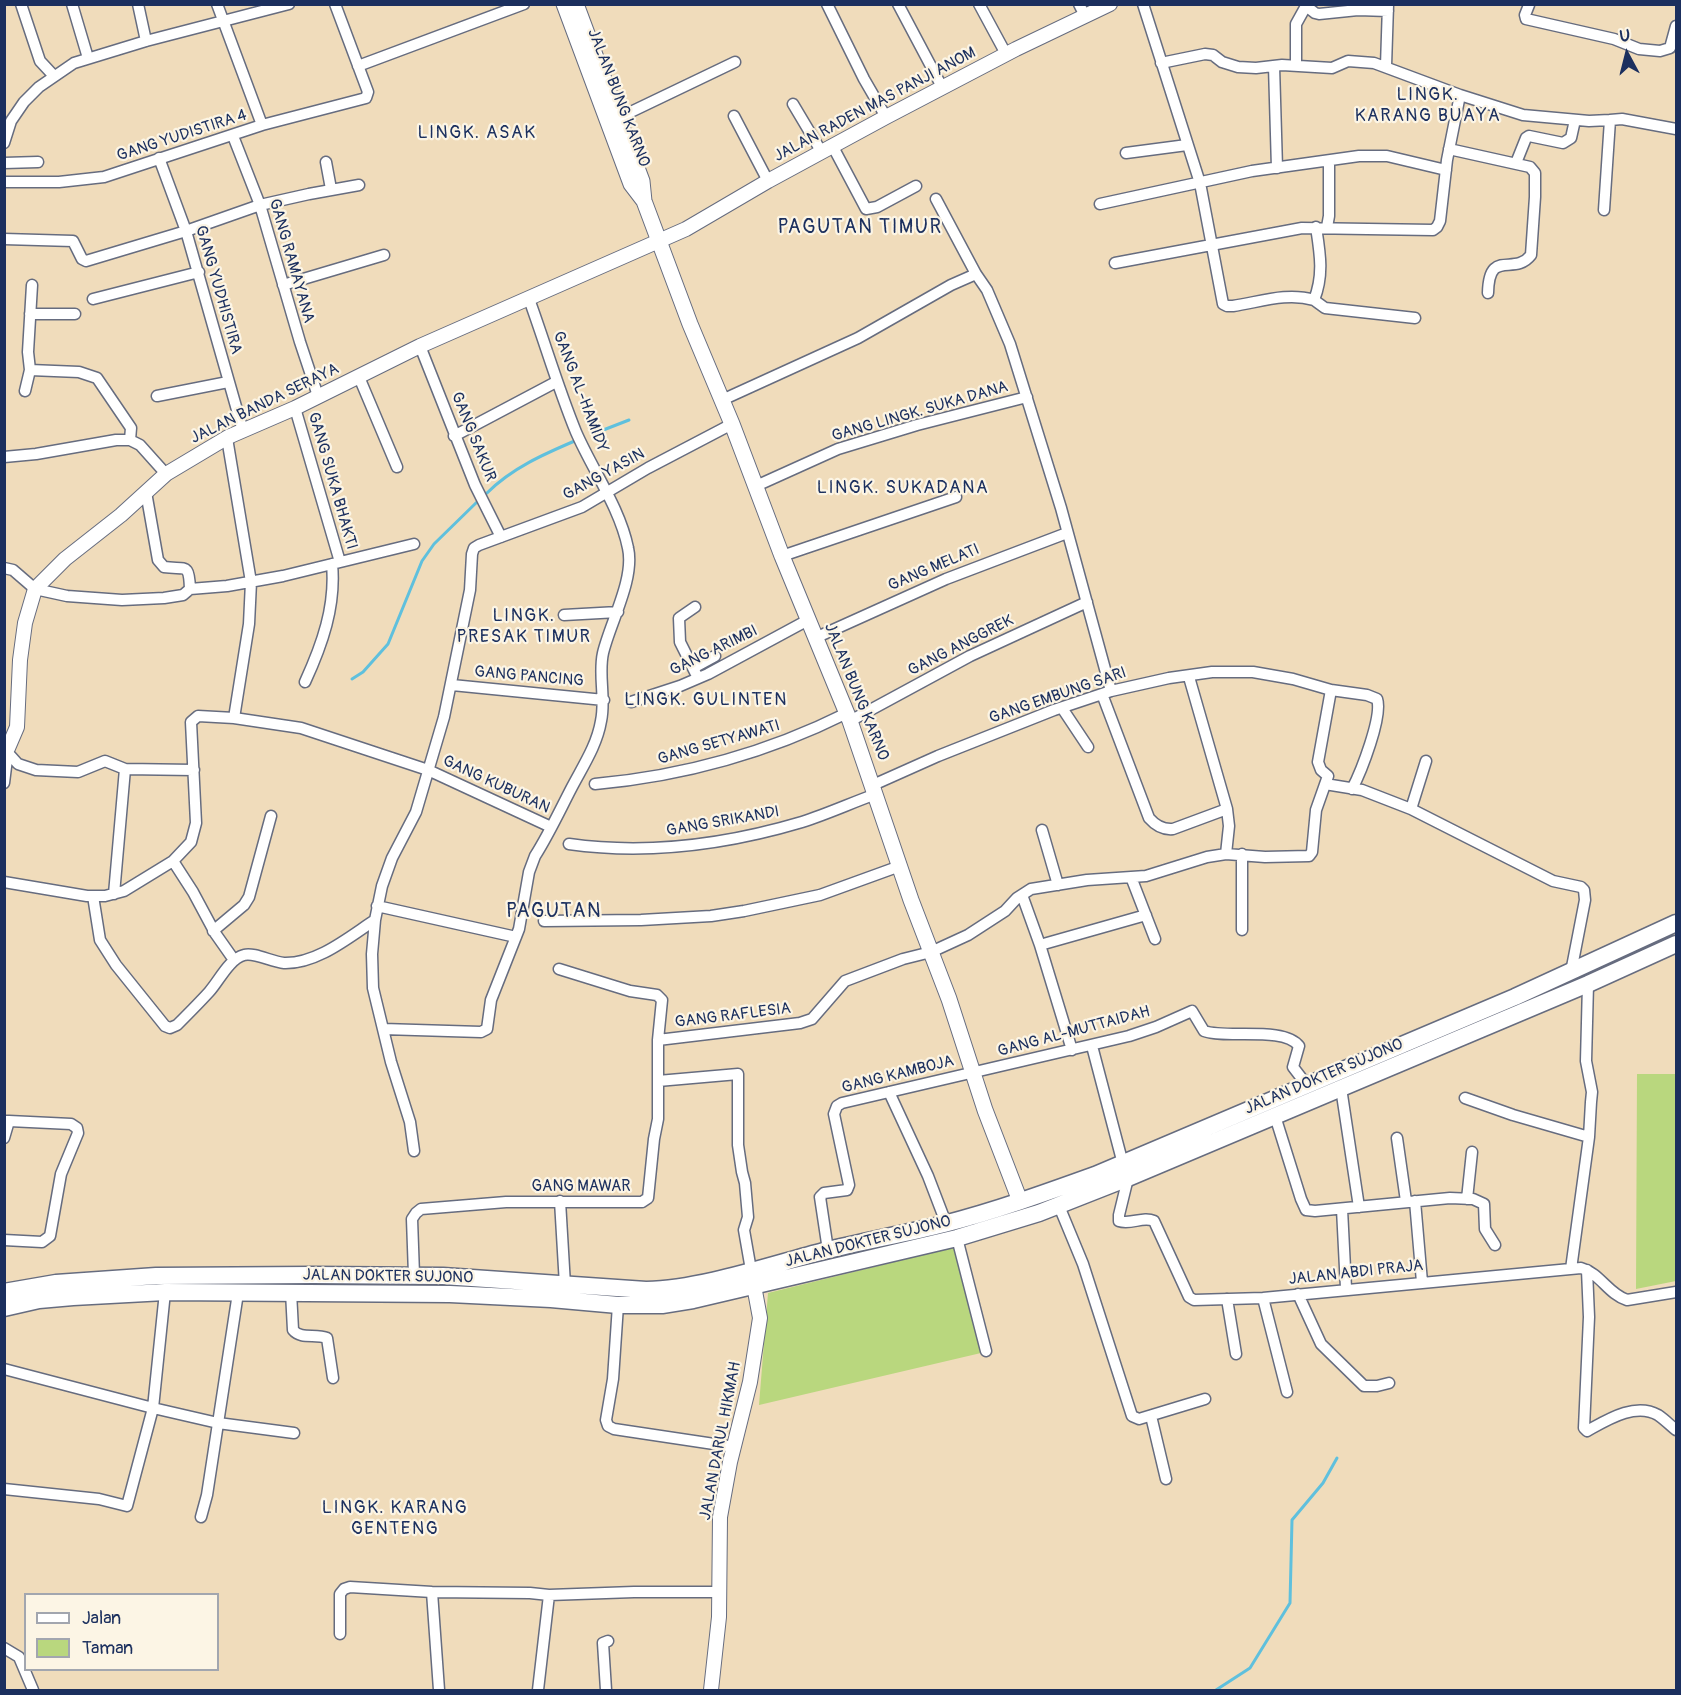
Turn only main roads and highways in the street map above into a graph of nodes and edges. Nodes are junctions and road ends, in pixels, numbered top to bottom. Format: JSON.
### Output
{"nodes":[{"id":1,"x":564,"y":4,"type":"edge"},
{"id":2,"x":576,"y":4,"type":"edge"},
{"id":3,"x":614,"y":120,"type":"junction"},
{"id":4,"x":1677,"y":923,"type":"edge"},
{"id":5,"x":1677,"y":944,"type":"edge"},
{"id":6,"x":1229,"y":1126,"type":"junction"},
{"id":7,"x":1125,"y":1171,"type":"junction"},
{"id":8,"x":1023,"y":1208,"type":"junction"},
{"id":9,"x":752,"y":1278,"type":"junction"},
{"id":10,"x":314,"y":1283,"type":"junction"},
{"id":11,"x":5,"y":1306,"type":"edge"}],
"edges":[{"from":1,"to":3,"type":"main road","name":"JALAN BUNG KARNO"},
{"from":2,"to":3,"type":"main road","name":"JALAN BUNG KARNO"},
{"from":3,"to":8,"type":"main road","name":"JALAN BUNG KARNO"},
{"from":4,"to":6,"type":"highway","name":"JALAN DOKTER SUJONO"},
{"from":5,"to":6,"type":"highway"},
{"from":6,"to":7,"type":"highway","name":"JALAN DOKTER SUJONO"},
{"from":7,"to":8,"type":"highway","name":"JALAN DOKTER SUJONO"},
{"from":7,"to":8,"type":"highway"},
{"from":8,"to":9,"type":"highway","name":"JALAN DOKTER SUJONO"},
{"from":8,"to":9,"type":"highway"},
{"from":9,"to":10,"type":"highway","name":"JALAN DOKTER SUJONO"},
{"from":9,"to":10,"type":"highway"},
{"from":10,"to":11,"type":"highway"},
{"from":10,"to":11,"type":"highway","name":"JALAN DOKTER SUJONO"}]}
